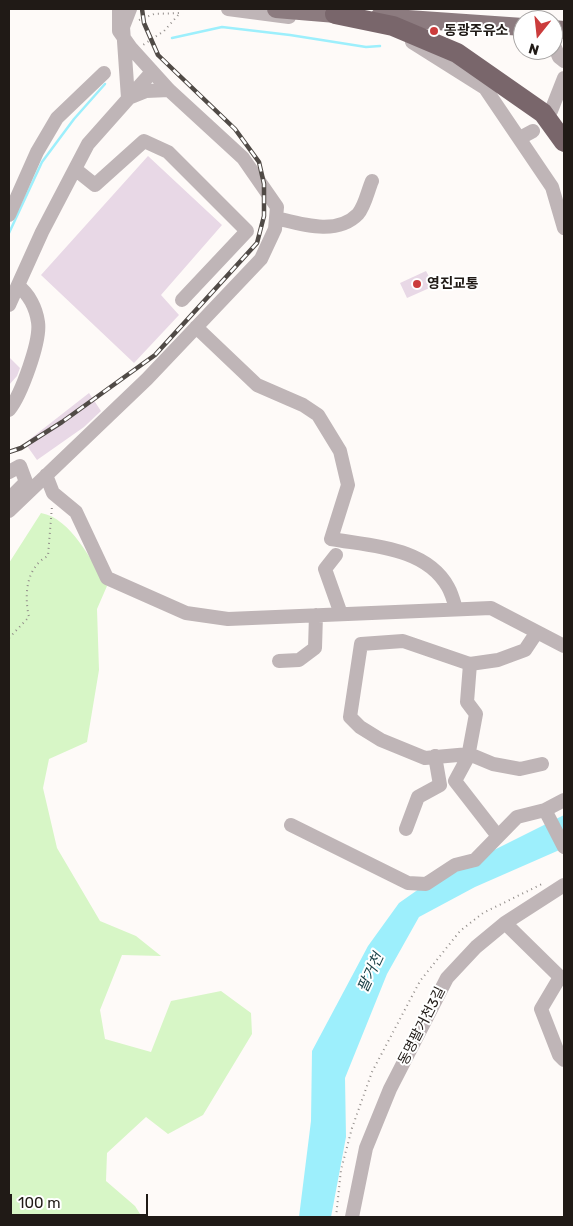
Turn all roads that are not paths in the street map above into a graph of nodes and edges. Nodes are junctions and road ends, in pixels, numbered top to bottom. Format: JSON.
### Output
{"nodes":[{"id":1,"x":119,"y":9,"type":"edge"},
{"id":2,"x":130,"y":9,"type":"edge"},
{"id":3,"x":228,"y":9,"type":"edge"},
{"id":4,"x":276,"y":9,"type":"edge"},
{"id":5,"x":336,"y":14,"type":"junction"},
{"id":6,"x":513,"y":26,"type":"edge"},
{"id":7,"x":123,"y":33,"type":"junction"},
{"id":8,"x":152,"y":72,"type":"junction"},
{"id":9,"x":104,"y":73,"type":"dead end"},
{"id":10,"x":564,"y":78,"type":"edge"},
{"id":11,"x":169,"y":90,"type":"junction"},
{"id":12,"x":128,"y":98,"type":"junction"},
{"id":13,"x":551,"y":111,"type":"dead end"},
{"id":14,"x":533,"y":131,"type":"dead end"},
{"id":15,"x":520,"y":138,"type":"junction"},
{"id":16,"x":564,"y":142,"type":"edge"},
{"id":17,"x":75,"y":169,"type":"junction"},
{"id":18,"x":372,"y":181,"type":"dead end"},
{"id":19,"x":9,"y":215,"type":"edge"},
{"id":20,"x":276,"y":218,"type":"junction"},
{"id":21,"x":564,"y":228,"type":"edge"},
{"id":22,"x":18,"y":286,"type":"junction"},
{"id":23,"x":182,"y":300,"type":"dead end"},
{"id":24,"x":9,"y":305,"type":"edge"},
{"id":25,"x":196,"y":328,"type":"junction"},
{"id":26,"x":9,"y":410,"type":"edge"},
{"id":27,"x":9,"y":472,"type":"edge"},
{"id":28,"x":46,"y":475,"type":"junction"},
{"id":29,"x":9,"y":499,"type":"edge"},
{"id":30,"x":9,"y":511,"type":"edge"},
{"id":31,"x":336,"y":555,"type":"dead end"},
{"id":32,"x":456,"y":609,"type":"junction"},
{"id":33,"x":341,"y":614,"type":"junction"},
{"id":34,"x":316,"y":615,"type":"junction"},
{"id":35,"x":537,"y":632,"type":"junction"},
{"id":36,"x":564,"y":646,"type":"edge"},
{"id":37,"x":278,"y":661,"type":"dead end"},
{"id":38,"x":470,"y":664,"type":"junction"},
{"id":39,"x":469,"y":754,"type":"junction"},
{"id":40,"x":435,"y":756,"type":"junction"},
{"id":41,"x":542,"y":764,"type":"dead end"},
{"id":42,"x":564,"y":800,"type":"edge"},
{"id":43,"x":545,"y":810,"type":"junction"},
{"id":44,"x":291,"y":824,"type":"dead end"},
{"id":45,"x":406,"y":829,"type":"dead end"},
{"id":46,"x":497,"y":835,"type":"junction"},
{"id":47,"x":564,"y":847,"type":"edge"},
{"id":48,"x":564,"y":884,"type":"edge"},
{"id":49,"x":505,"y":923,"type":"junction"},
{"id":50,"x":564,"y":1060,"type":"edge"},
{"id":51,"x":352,"y":1217,"type":"edge"}],
"edges":[{"from":1,"to":7,"type":"street"},
{"from":2,"to":7,"type":"street"},
{"from":3,"to":15,"type":"street"},
{"from":4,"to":5,"type":"main road"},
{"from":5,"to":6,"type":"main road"},
{"from":5,"to":16,"type":"highway"},
{"from":7,"to":8,"type":"street"},
{"from":7,"to":12,"type":"street"},
{"from":8,"to":11,"type":"street"},
{"from":8,"to":12,"type":"street"},
{"from":9,"to":19,"type":"street"},
{"from":10,"to":13,"type":"street"},
{"from":11,"to":12,"type":"street"},
{"from":11,"to":20,"type":"street"},
{"from":12,"to":17,"type":"street"},
{"from":14,"to":15,"type":"street"},
{"from":15,"to":21,"type":"street"},
{"from":17,"to":22,"type":"street"},
{"from":17,"to":23,"type":"street"},
{"from":18,"to":20,"type":"street"},
{"from":20,"to":25,"type":"street"},
{"from":22,"to":24,"type":"street"},
{"from":22,"to":26,"type":"street"},
{"from":25,"to":28,"type":"street"},
{"from":25,"to":32,"type":"street"},
{"from":27,"to":29,"type":"street"},
{"from":28,"to":30,"type":"street"},
{"from":28,"to":34,"type":"street"},
{"from":31,"to":33,"type":"street"},
{"from":32,"to":33,"type":"street"},
{"from":32,"to":35,"type":"street"},
{"from":33,"to":34,"type":"street"},
{"from":34,"to":37,"type":"street"},
{"from":35,"to":36,"type":"street"},
{"from":35,"to":38,"type":"street"},
{"from":38,"to":39,"type":"street"},
{"from":38,"to":40,"type":"street"},
{"from":39,"to":40,"type":"street"},
{"from":39,"to":41,"type":"street"},
{"from":39,"to":46,"type":"street"},
{"from":40,"to":45,"type":"street"},
{"from":42,"to":43,"type":"street"},
{"from":43,"to":46,"type":"street"},
{"from":43,"to":47,"type":"street"},
{"from":44,"to":46,"type":"street"},
{"from":48,"to":49,"type":"street","name":"동명팔거천3길"},
{"from":49,"to":50,"type":"street"},
{"from":49,"to":51,"type":"street","name":"동명팔거천3길"}]}
